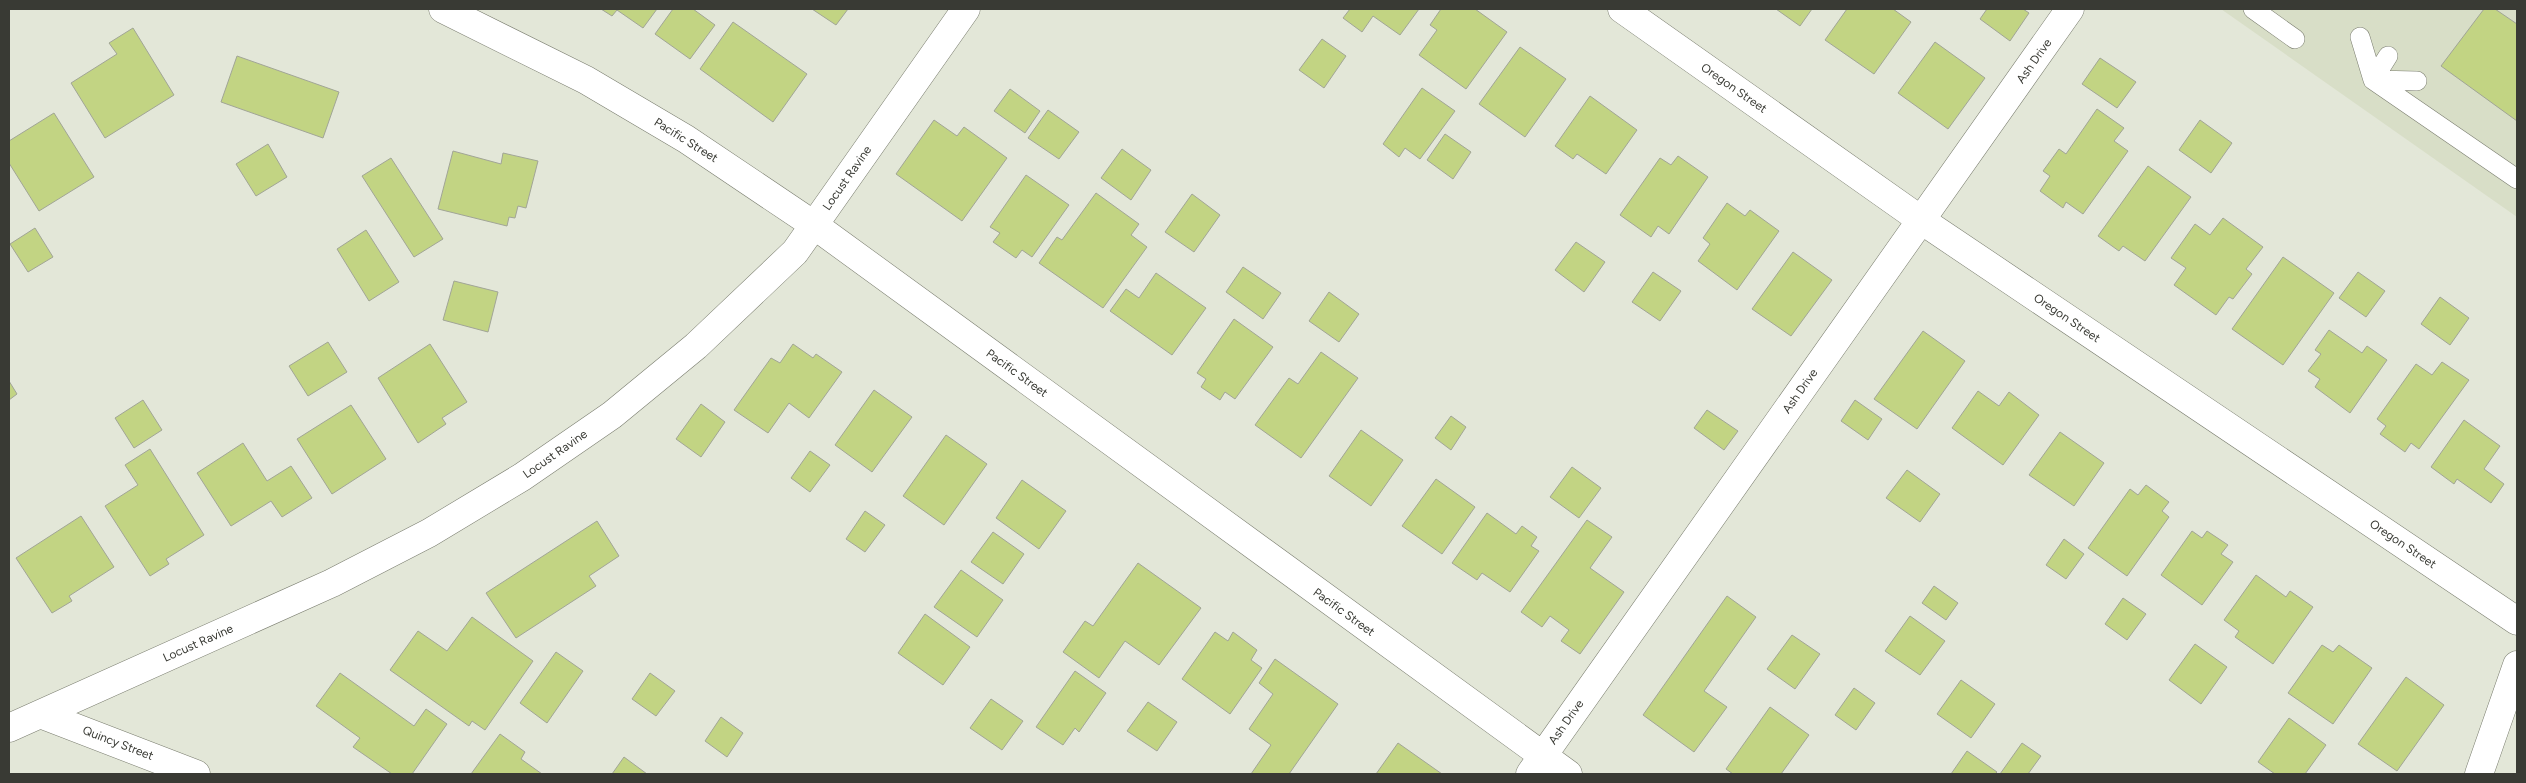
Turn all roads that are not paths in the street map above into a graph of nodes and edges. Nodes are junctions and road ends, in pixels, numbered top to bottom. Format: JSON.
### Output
{"nodes":[{"id":1,"x":443,"y":9,"type":"edge"},
{"id":2,"x":966,"y":9,"type":"edge"},
{"id":3,"x":1622,"y":9,"type":"edge"},
{"id":4,"x":2070,"y":9,"type":"edge"},
{"id":5,"x":2253,"y":9,"type":"edge"},
{"id":6,"x":2360,"y":37,"type":"dead end"},
{"id":7,"x":2295,"y":39,"type":"dead end"},
{"id":8,"x":2388,"y":56,"type":"dead end"},
{"id":9,"x":2373,"y":80,"type":"junction"},
{"id":10,"x":2417,"y":81,"type":"dead end"},
{"id":11,"x":2517,"y":179,"type":"edge"},
{"id":12,"x":1921,"y":220,"type":"junction"},
{"id":13,"x":814,"y":225,"type":"junction"},
{"id":14,"x":2517,"y":621,"type":"edge"},
{"id":15,"x":2517,"y":666,"type":"edge"},
{"id":16,"x":40,"y":714,"type":"junction"},
{"id":17,"x":9,"y":728,"type":"edge"},
{"id":18,"x":1536,"y":765,"type":"edge"},
{"id":19,"x":196,"y":774,"type":"edge"},
{"id":20,"x":1568,"y":774,"type":"edge"},
{"id":21,"x":2479,"y":774,"type":"edge"}],
"edges":[{"from":1,"to":13,"type":"street","name":"Pacific Street"},
{"from":2,"to":13,"type":"street","name":"Locust Ravine"},
{"from":3,"to":12,"type":"street","name":"Oregon Street"},
{"from":4,"to":12,"type":"street","name":"Ash Drive"},
{"from":5,"to":7,"type":"lane"},
{"from":6,"to":9,"type":"lane"},
{"from":8,"to":9,"type":"lane"},
{"from":9,"to":10,"type":"lane"},
{"from":9,"to":11,"type":"lane"},
{"from":12,"to":14,"type":"street","name":"Oregon Street"},
{"from":12,"to":18,"type":"street","name":"Ash Drive"},
{"from":13,"to":16,"type":"street","name":"Locust Ravine"},
{"from":13,"to":18,"type":"street","name":"Pacific Street"},
{"from":15,"to":21,"type":"street"},
{"from":16,"to":17,"type":"street","name":"Locust Ravine"},
{"from":16,"to":19,"type":"street","name":"Quincy Street"},
{"from":18,"to":20,"type":"street","name":"Pacific Street"}]}
